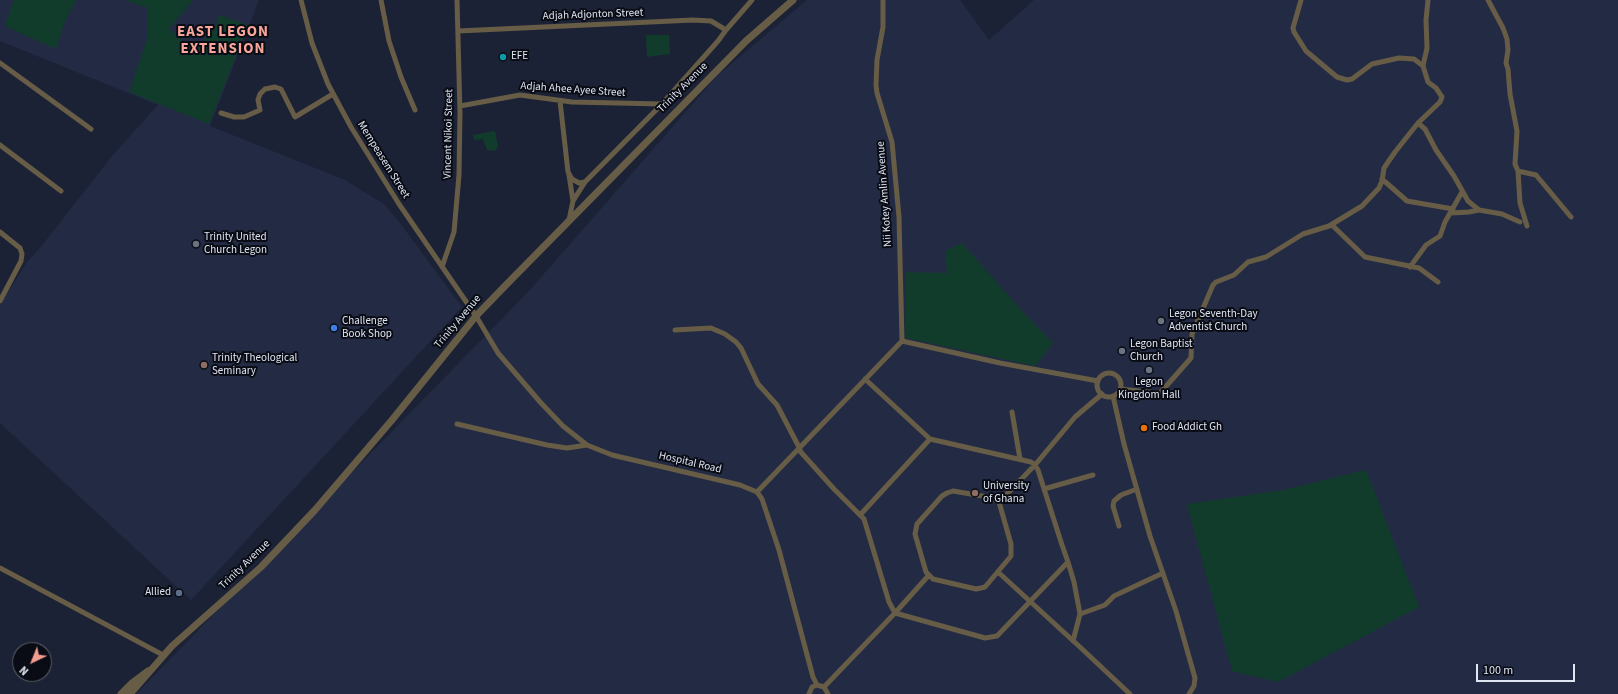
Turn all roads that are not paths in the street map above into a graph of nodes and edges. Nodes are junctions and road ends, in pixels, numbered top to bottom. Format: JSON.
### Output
{"nodes":[{"id":1,"x":301,"y":0,"type":"edge"},
{"id":2,"x":381,"y":0,"type":"edge"},
{"id":3,"x":457,"y":0,"type":"edge"},
{"id":4,"x":752,"y":0,"type":"edge"},
{"id":5,"x":793,"y":0,"type":"edge"},
{"id":6,"x":882,"y":0,"type":"edge"},
{"id":7,"x":1301,"y":0,"type":"edge"},
{"id":8,"x":1428,"y":0,"type":"edge"},
{"id":9,"x":1488,"y":0,"type":"edge"},
{"id":10,"x":726,"y":30,"type":"junction"},
{"id":11,"x":458,"y":31,"type":"junction"},
{"id":12,"x":0,"y":63,"type":"edge"},
{"id":13,"x":1423,"y":66,"type":"junction"},
{"id":14,"x":333,"y":94,"type":"junction"},
{"id":15,"x":560,"y":101,"type":"junction"},
{"id":16,"x":662,"y":104,"type":"junction"},
{"id":17,"x":460,"y":106,"type":"junction"},
{"id":18,"x":416,"y":110,"type":"dead end"},
{"id":19,"x":221,"y":113,"type":"dead end"},
{"id":20,"x":1418,"y":123,"type":"junction"},
{"id":21,"x":91,"y":129,"type":"dead end"},
{"id":22,"x":0,"y":145,"type":"edge"},
{"id":23,"x":1518,"y":171,"type":"junction"},
{"id":24,"x":568,"y":172,"type":"junction"},
{"id":25,"x":1382,"y":179,"type":"junction"},
{"id":26,"x":585,"y":182,"type":"junction"},
{"id":27,"x":61,"y":191,"type":"dead end"},
{"id":28,"x":1462,"y":192,"type":"junction"},
{"id":29,"x":572,"y":201,"type":"junction"},
{"id":30,"x":1479,"y":210,"type":"junction"},
{"id":31,"x":1452,"y":211,"type":"junction"},
{"id":32,"x":1571,"y":217,"type":"dead end"},
{"id":33,"x":569,"y":220,"type":"junction"},
{"id":34,"x":1520,"y":222,"type":"dead end"},
{"id":35,"x":1332,"y":225,"type":"junction"},
{"id":36,"x":1527,"y":226,"type":"dead end"},
{"id":37,"x":0,"y":232,"type":"edge"},
{"id":38,"x":442,"y":267,"type":"junction"},
{"id":39,"x":1410,"y":267,"type":"junction"},
{"id":40,"x":1438,"y":282,"type":"dead end"},
{"id":41,"x":0,"y":301,"type":"edge"},
{"id":42,"x":476,"y":316,"type":"junction"},
{"id":43,"x":675,"y":330,"type":"dead end"},
{"id":44,"x":902,"y":341,"type":"junction"},
{"id":45,"x":865,"y":379,"type":"junction"},
{"id":46,"x":1098,"y":381,"type":"junction"},
{"id":47,"x":1120,"y":389,"type":"junction"},
{"id":48,"x":1102,"y":394,"type":"junction"},
{"id":49,"x":1113,"y":396,"type":"junction"},
{"id":50,"x":1012,"y":412,"type":"dead end"},
{"id":51,"x":457,"y":424,"type":"dead end"},
{"id":52,"x":930,"y":439,"type":"junction"},
{"id":53,"x":587,"y":445,"type":"junction"},
{"id":54,"x":799,"y":450,"type":"junction"},
{"id":55,"x":1020,"y":459,"type":"junction"},
{"id":56,"x":1035,"y":465,"type":"junction"},
{"id":57,"x":1093,"y":475,"type":"dead end"},
{"id":58,"x":1044,"y":489,"type":"junction"},
{"id":59,"x":1137,"y":489,"type":"junction"},
{"id":60,"x":757,"y":492,"type":"junction"},
{"id":61,"x":999,"y":502,"type":"junction"},
{"id":62,"x":860,"y":514,"type":"junction"},
{"id":63,"x":1119,"y":526,"type":"dead end"},
{"id":64,"x":1068,"y":562,"type":"junction"},
{"id":65,"x":0,"y":568,"type":"edge"},
{"id":66,"x":998,"y":572,"type":"junction"},
{"id":67,"x":1163,"y":573,"type":"junction"},
{"id":68,"x":929,"y":575,"type":"junction"},
{"id":69,"x":1031,"y":601,"type":"junction"},
{"id":70,"x":895,"y":613,"type":"junction"},
{"id":71,"x":1080,"y":614,"type":"junction"},
{"id":72,"x":1074,"y":641,"type":"junction"},
{"id":73,"x":163,"y":655,"type":"junction"},
{"id":74,"x":152,"y":669,"type":"junction"},
{"id":75,"x":815,"y":686,"type":"junction"},
{"id":76,"x":824,"y":687,"type":"junction"},
{"id":77,"x":121,"y":694,"type":"edge"},
{"id":78,"x":130,"y":694,"type":"edge"},
{"id":79,"x":809,"y":694,"type":"edge"},
{"id":80,"x":828,"y":694,"type":"edge"},
{"id":81,"x":1130,"y":694,"type":"edge"},
{"id":82,"x":1189,"y":694,"type":"edge"}],
"edges":[{"from":1,"to":14,"type":"street","name":"Mempeasem Street"},
{"from":2,"to":18,"type":"street"},
{"from":3,"to":11,"type":"street","name":"Vincent Nikoi Street"},
{"from":4,"to":10,"type":"street"},
{"from":5,"to":33,"type":"street","name":"Trinity Avenue"},
{"from":6,"to":44,"type":"street","name":"Nii Kotey Amlin Avenue"},
{"from":7,"to":13,"type":"street"},
{"from":8,"to":13,"type":"street"},
{"from":9,"to":23,"type":"street"},
{"from":10,"to":11,"type":"street","name":"Adjah Adjonton Street"},
{"from":10,"to":16,"type":"street"},
{"from":11,"to":17,"type":"street","name":"Vincent Nikoi Street"},
{"from":12,"to":21,"type":"street"},
{"from":13,"to":20,"type":"street"},
{"from":14,"to":19,"type":"street"},
{"from":14,"to":38,"type":"street","name":"Mempeasem Street"},
{"from":15,"to":16,"type":"street","name":"Adjah Ahee Ayee Street"},
{"from":15,"to":17,"type":"street","name":"Adjah Ahee Ayee Street"},
{"from":15,"to":24,"type":"street"},
{"from":16,"to":26,"type":"street"},
{"from":17,"to":38,"type":"street","name":"Vincent Nikoi Street"},
{"from":20,"to":25,"type":"street"},
{"from":20,"to":28,"type":"street"},
{"from":22,"to":27,"type":"street"},
{"from":23,"to":32,"type":"street"},
{"from":23,"to":36,"type":"street"},
{"from":24,"to":26,"type":"street"},
{"from":24,"to":29,"type":"street"},
{"from":25,"to":31,"type":"street"},
{"from":25,"to":35,"type":"street"},
{"from":26,"to":29,"type":"street"},
{"from":28,"to":30,"type":"street"},
{"from":28,"to":31,"type":"street"},
{"from":29,"to":33,"type":"street"},
{"from":30,"to":31,"type":"street"},
{"from":30,"to":34,"type":"street"},
{"from":31,"to":39,"type":"street"},
{"from":33,"to":42,"type":"street","name":"Trinity Avenue"},
{"from":35,"to":39,"type":"street"},
{"from":35,"to":47,"type":"street"},
{"from":37,"to":41,"type":"street"},
{"from":38,"to":42,"type":"street","name":"Mempeasem Street"},
{"from":39,"to":40,"type":"street"},
{"from":42,"to":53,"type":"street","name":"Hospital Road"},
{"from":42,"to":73,"type":"street","name":"Trinity Avenue"},
{"from":43,"to":54,"type":"street"},
{"from":44,"to":45,"type":"street"},
{"from":44,"to":46,"type":"street"},
{"from":45,"to":52,"type":"street"},
{"from":45,"to":54,"type":"street"},
{"from":46,"to":47,"type":"street"},
{"from":46,"to":48,"type":"street"},
{"from":47,"to":49,"type":"street"},
{"from":48,"to":49,"type":"street"},
{"from":48,"to":56,"type":"street"},
{"from":49,"to":59,"type":"street"},
{"from":50,"to":55,"type":"street"},
{"from":51,"to":53,"type":"street"},
{"from":52,"to":55,"type":"street"},
{"from":52,"to":62,"type":"street"},
{"from":53,"to":60,"type":"street","name":"Hospital Road"},
{"from":54,"to":60,"type":"street"},
{"from":54,"to":62,"type":"street"},
{"from":55,"to":56,"type":"street"},
{"from":56,"to":58,"type":"street"},
{"from":56,"to":61,"type":"street"},
{"from":57,"to":58,"type":"street"},
{"from":58,"to":64,"type":"street"},
{"from":59,"to":63,"type":"street"},
{"from":59,"to":67,"type":"street"},
{"from":60,"to":75,"type":"street"},
{"from":61,"to":66,"type":"street"},
{"from":61,"to":68,"type":"street"},
{"from":62,"to":70,"type":"street"},
{"from":64,"to":69,"type":"street"},
{"from":64,"to":71,"type":"street"},
{"from":65,"to":73,"type":"street"},
{"from":66,"to":68,"type":"street"},
{"from":66,"to":69,"type":"street"},
{"from":67,"to":71,"type":"street"},
{"from":67,"to":82,"type":"street"},
{"from":68,"to":70,"type":"street"},
{"from":69,"to":70,"type":"street"},
{"from":69,"to":72,"type":"street"},
{"from":70,"to":76,"type":"street"},
{"from":71,"to":72,"type":"street"},
{"from":72,"to":81,"type":"street"},
{"from":73,"to":74,"type":"street","name":"Trinity Avenue"},
{"from":74,"to":77,"type":"street","name":"Trinity Avenue"},
{"from":74,"to":78,"type":"street","name":"Trinity Avenue"},
{"from":75,"to":76,"type":"street"},
{"from":75,"to":79,"type":"street"},
{"from":76,"to":80,"type":"street"}]}
